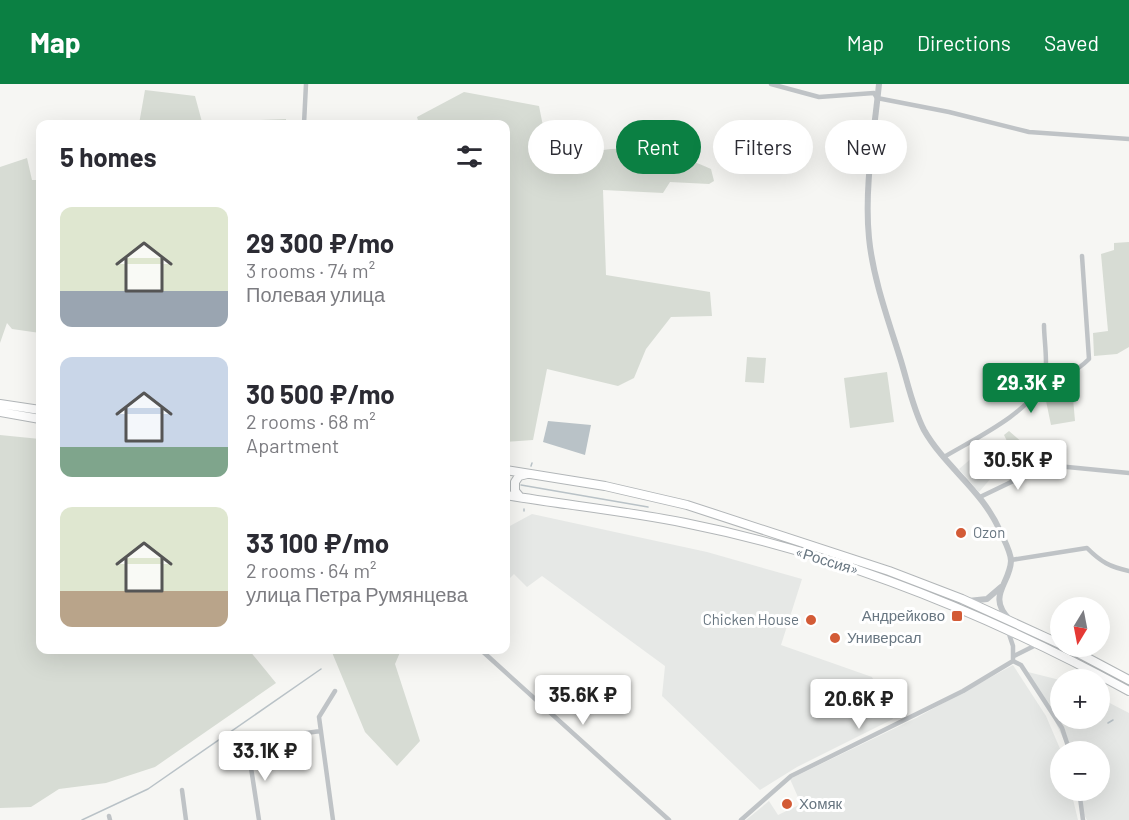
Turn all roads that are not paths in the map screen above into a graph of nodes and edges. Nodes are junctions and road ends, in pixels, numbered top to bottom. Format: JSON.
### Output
{"nodes":[{"id":1,"x":306,"y":84,"type":"edge"},
{"id":2,"x":771,"y":84,"type":"edge"},
{"id":3,"x":879,"y":84,"type":"edge"},
{"id":4,"x":878,"y":98,"type":"junction"},
{"id":5,"x":304,"y":120,"type":"edge"},
{"id":6,"x":1129,"y":139,"type":"edge"},
{"id":7,"x":1082,"y":256,"type":"dead end"},
{"id":8,"x":1044,"y":325,"type":"dead end"},
{"id":9,"x":1043,"y":380,"type":"junction"},
{"id":10,"x":0,"y":404,"type":"edge"},
{"id":11,"x":36,"y":409,"type":"edge"},
{"id":12,"x":0,"y":412,"type":"edge"},
{"id":13,"x":36,"y":418,"type":"edge"},
{"id":14,"x":944,"y":457,"type":"junction"},
{"id":15,"x":510,"y":471,"type":"edge"},
{"id":16,"x":1129,"y":473,"type":"edge"},
{"id":17,"x":529,"y":474,"type":"junction"},
{"id":18,"x":510,"y":496,"type":"edge"},
{"id":19,"x":522,"y":497,"type":"junction"},
{"id":20,"x":980,"y":497,"type":"junction"},
{"id":21,"x":1011,"y":560,"type":"junction"},
{"id":22,"x":841,"y":565,"type":"junction"},
{"id":23,"x":1129,"y":571,"type":"edge"},
{"id":24,"x":1001,"y":586,"type":"junction"},
{"id":25,"x":962,"y":599,"type":"junction"},
{"id":26,"x":1016,"y":623,"type":"junction"},
{"id":27,"x":1009,"y":634,"type":"junction"},
{"id":28,"x":1050,"y":639,"type":"edge"},
{"id":29,"x":1034,"y":646,"type":"junction"},
{"id":30,"x":485,"y":654,"type":"edge"},
{"id":31,"x":1086,"y":657,"type":"edge"},
{"id":32,"x":1013,"y":658,"type":"junction"},
{"id":33,"x":1082,"y":666,"type":"junction"},
{"id":34,"x":1129,"y":680,"type":"edge"},
{"id":35,"x":334,"y":691,"type":"dead end"},
{"id":36,"x":1129,"y":691,"type":"edge"},
{"id":37,"x":321,"y":731,"type":"junction"},
{"id":38,"x":1065,"y":741,"type":"edge"},
{"id":39,"x":182,"y":790,"type":"dead end"},
{"id":40,"x":1080,"y":801,"type":"edge"},
{"id":41,"x":186,"y":820,"type":"edge"},
{"id":42,"x":259,"y":820,"type":"edge"},
{"id":43,"x":333,"y":820,"type":"edge"},
{"id":44,"x":669,"y":820,"type":"edge"},
{"id":45,"x":741,"y":820,"type":"edge"},
{"id":46,"x":1083,"y":820,"type":"edge"}],
"edges":[{"from":1,"to":5,"type":"street"},
{"from":2,"to":4,"type":"street"},
{"from":3,"to":4,"type":"street"},
{"from":4,"to":6,"type":"street"},
{"from":4,"to":14,"type":"street"},
{"from":7,"to":9,"type":"street"},
{"from":8,"to":9,"type":"street"},
{"from":9,"to":14,"type":"street"},
{"from":10,"to":11,"type":"highway"},
{"from":12,"to":13,"type":"highway"},
{"from":14,"to":20,"type":"street"},
{"from":15,"to":17,"type":"highway","name":"«Россия»"},
{"from":16,"to":20,"type":"street"},
{"from":17,"to":19,"type":"highway"},
{"from":17,"to":25,"type":"highway","name":"«Россия»"},
{"from":18,"to":19,"type":"highway","name":"«Россия»"},
{"from":19,"to":22,"type":"highway","name":"«Россия»"},
{"from":20,"to":21,"type":"street"},
{"from":21,"to":23,"type":"street"},
{"from":21,"to":24,"type":"street"},
{"from":22,"to":27,"type":"highway"},
{"from":22,"to":33,"type":"highway","name":"«Россия»"},
{"from":24,"to":25,"type":"street"},
{"from":24,"to":26,"type":"street"},
{"from":25,"to":26,"type":"highway","name":"«Россия»"},
{"from":26,"to":28,"type":"highway","name":"«Россия»"},
{"from":27,"to":29,"type":"highway"},
{"from":27,"to":32,"type":"street"},
{"from":29,"to":32,"type":"street"},
{"from":29,"to":33,"type":"highway"},
{"from":30,"to":44,"type":"street"},
{"from":31,"to":34,"type":"highway"},
{"from":32,"to":38,"type":"street"},
{"from":32,"to":45,"type":"street"},
{"from":33,"to":36,"type":"highway","name":"«Россия»"},
{"from":35,"to":37,"type":"street"},
{"from":37,"to":42,"type":"street"},
{"from":37,"to":43,"type":"street"},
{"from":39,"to":41,"type":"street"},
{"from":40,"to":46,"type":"street"}]}
